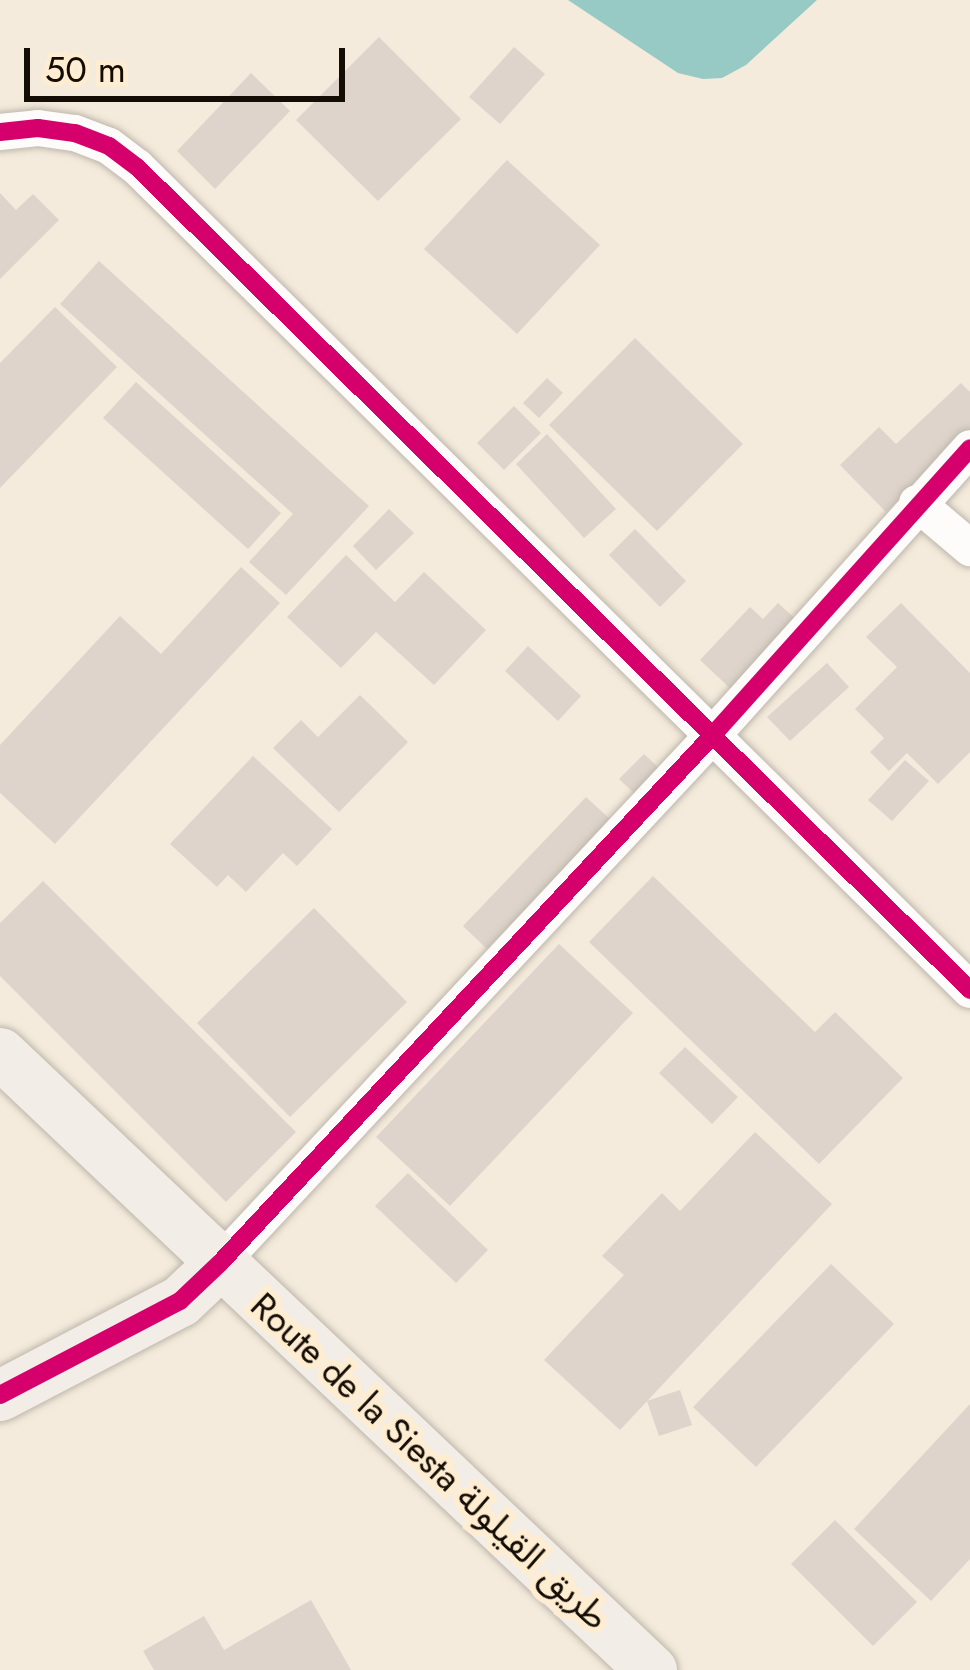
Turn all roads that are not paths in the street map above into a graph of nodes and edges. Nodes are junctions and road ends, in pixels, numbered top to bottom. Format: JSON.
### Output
{"nodes":[{"id":1,"x":0,"y":132,"type":"edge"},
{"id":2,"x":970,"y":448,"type":"edge"},
{"id":3,"x":917,"y":503,"type":"junction"},
{"id":4,"x":970,"y":548,"type":"edge"},
{"id":5,"x":711,"y":737,"type":"junction"},
{"id":6,"x":970,"y":989,"type":"edge"},
{"id":7,"x":0,"y":1053,"type":"edge"},
{"id":8,"x":220,"y":1263,"type":"junction"},
{"id":9,"x":0,"y":1395,"type":"edge"},
{"id":10,"x":651,"y":1670,"type":"edge"}],
"edges":[{"from":1,"to":5,"type":"street"},
{"from":2,"to":3,"type":"street"},
{"from":3,"to":4,"type":"street"},
{"from":3,"to":5,"type":"street"},
{"from":5,"to":6,"type":"street"},
{"from":5,"to":8,"type":"street"},
{"from":7,"to":8,"type":"main road","name":"Route de la Siesta طريق القيلولة"},
{"from":8,"to":9,"type":"main road"},
{"from":8,"to":10,"type":"main road","name":"Route de la Siesta طريق القيلولة"}]}
